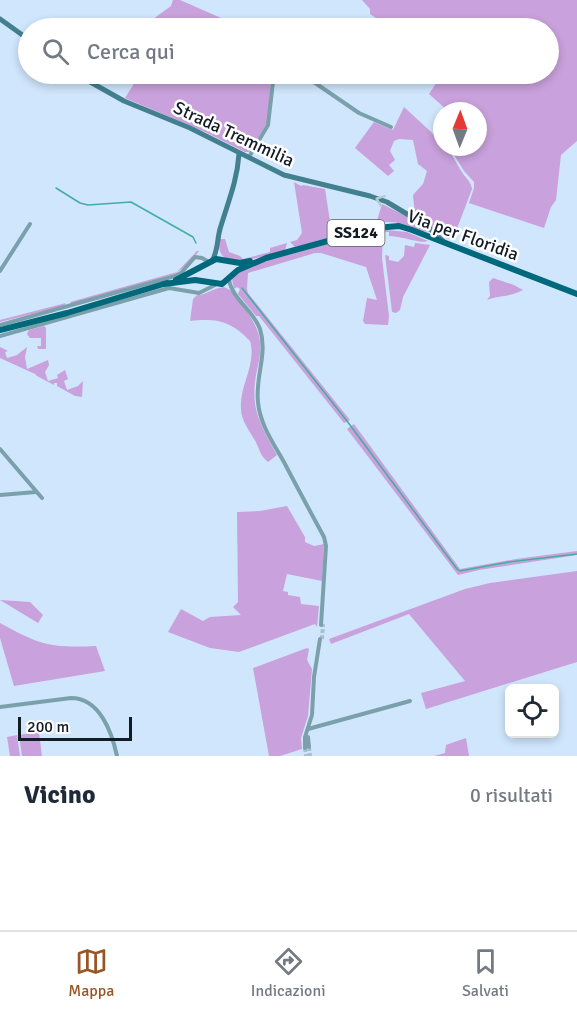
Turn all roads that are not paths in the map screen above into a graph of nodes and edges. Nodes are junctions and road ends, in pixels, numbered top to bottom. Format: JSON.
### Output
{"nodes":[{"id":1,"x":0,"y":19,"type":"edge"},
{"id":2,"x":18,"y":32,"type":"edge"},
{"id":3,"x":93,"y":84,"type":"edge"},
{"id":4,"x":273,"y":84,"type":"edge"},
{"id":5,"x":317,"y":84,"type":"edge"},
{"id":6,"x":391,"y":127,"type":"dead end"},
{"id":7,"x":239,"y":154,"type":"junction"},
{"id":8,"x":249,"y":158,"type":"junction"},
{"id":9,"x":30,"y":224,"type":"dead end"},
{"id":10,"x":446,"y":243,"type":"junction"},
{"id":11,"x":217,"y":248,"type":"junction"},
{"id":12,"x":266,"y":258,"type":"junction"},
{"id":13,"x":223,"y":260,"type":"junction"},
{"id":14,"x":210,"y":262,"type":"junction"},
{"id":15,"x":0,"y":271,"type":"edge"},
{"id":16,"x":230,"y":278,"type":"junction"},
{"id":17,"x":213,"y":282,"type":"junction"},
{"id":18,"x":164,"y":284,"type":"junction"},
{"id":19,"x":231,"y":287,"type":"junction"},
{"id":20,"x":206,"y":291,"type":"junction"},
{"id":21,"x":577,"y":294,"type":"edge"},
{"id":22,"x":0,"y":325,"type":"edge"},
{"id":23,"x":0,"y":330,"type":"edge"},
{"id":24,"x":0,"y":336,"type":"edge"},
{"id":25,"x":0,"y":449,"type":"edge"},
{"id":26,"x":37,"y":492,"type":"junction"},
{"id":27,"x":0,"y":495,"type":"edge"},
{"id":28,"x":42,"y":498,"type":"dead end"},
{"id":29,"x":322,"y":625,"type":"tunnel mouth"},
{"id":30,"x":321,"y":639,"type":"tunnel mouth"},
{"id":31,"x":410,"y":701,"type":"dead end"},
{"id":32,"x":0,"y":707,"type":"edge"},
{"id":33,"x":308,"y":729,"type":"junction"},
{"id":34,"x":306,"y":748,"type":"tunnel mouth"},
{"id":35,"x":117,"y":756,"type":"edge"}],
"edges":[{"from":1,"to":2,"type":"main road"},
{"from":3,"to":7,"type":"main road","name":"Strada Tremmilia"},
{"from":4,"to":8,"type":"street"},
{"from":5,"to":6,"type":"street"},
{"from":7,"to":8,"type":"main road","name":"Strada Tremmilia"},
{"from":7,"to":11,"type":"main road"},
{"from":10,"to":8,"type":"main road","name":"Strada Tremmilia","one_way":true},
{"from":9,"to":15,"type":"street"},
{"from":10,"to":12,"type":"main road","name":"Via per Floridia","number":"SS124"},
{"from":10,"to":21,"type":"main road","name":"Via per Floridia"},
{"from":11,"to":13,"type":"main road"},
{"from":11,"to":14,"type":"main road"},
{"from":12,"to":13,"type":"main road"},
{"from":12,"to":16,"type":"main road"},
{"from":13,"to":14,"type":"main road"},
{"from":13,"to":16,"type":"main road"},
{"from":14,"to":17,"type":"main road"},
{"from":14,"to":18,"type":"main road"},
{"from":14,"to":22,"type":"street"},
{"from":16,"to":17,"type":"main road"},
{"from":16,"to":19,"type":"street"},
{"from":17,"to":18,"type":"main road"},
{"from":17,"to":19,"type":"street"},
{"from":17,"to":20,"type":"street"},
{"from":17,"to":20,"type":"street"},
{"from":18,"to":23,"type":"main road"},
{"from":19,"to":29,"type":"street"},
{"from":20,"to":24,"type":"street"},
{"from":25,"to":26,"type":"street"},
{"from":26,"to":27,"type":"street"},
{"from":26,"to":28,"type":"street"},
{"from":30,"to":33,"type":"street"},
{"from":31,"to":33,"type":"street"},
{"from":32,"to":35,"type":"street"},
{"from":33,"to":34,"type":"street"}]}
